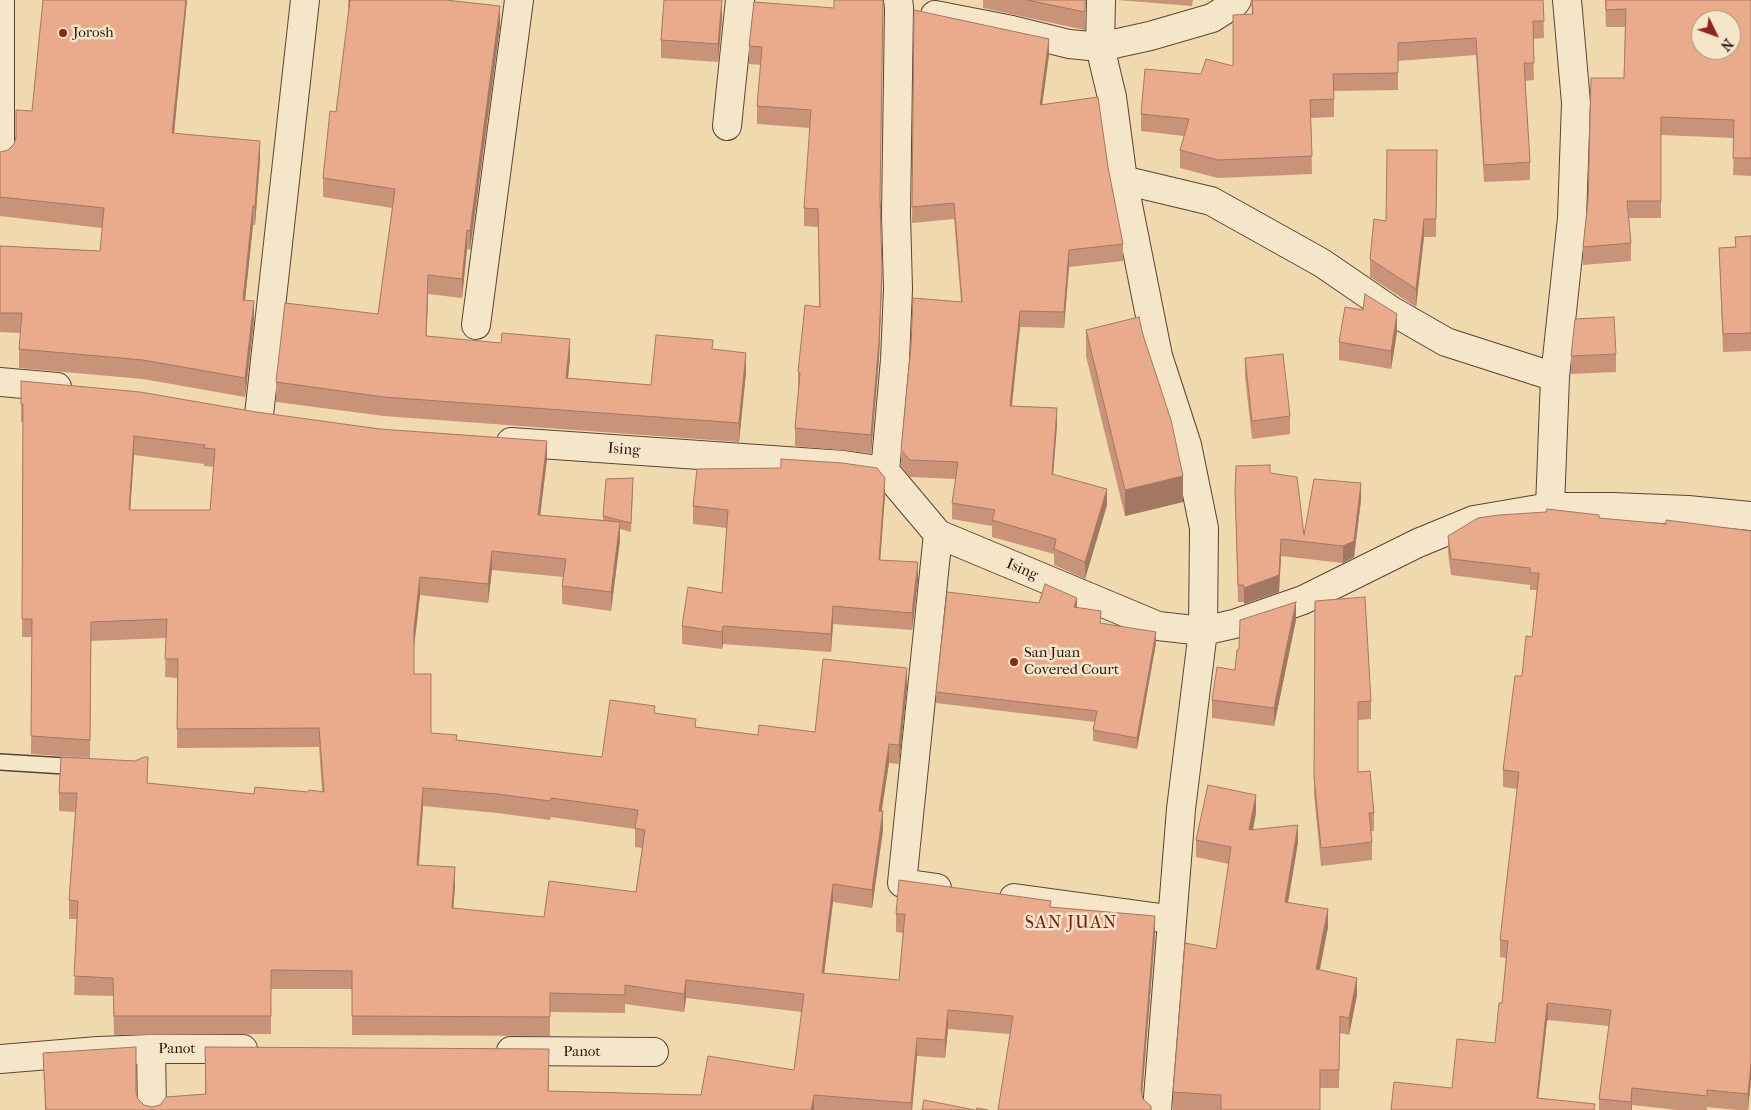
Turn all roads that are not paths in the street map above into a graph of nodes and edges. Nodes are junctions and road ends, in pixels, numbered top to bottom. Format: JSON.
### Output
{"nodes":[{"id":1,"x":0,"y":0,"type":"edge"},
{"id":2,"x":305,"y":0,"type":"edge"},
{"id":3,"x":519,"y":0,"type":"edge"},
{"id":4,"x":740,"y":0,"type":"edge"},
{"id":5,"x":1101,"y":0,"type":"edge"},
{"id":6,"x":1237,"y":0,"type":"edge"},
{"id":7,"x":1567,"y":0,"type":"edge"},
{"id":8,"x":898,"y":4,"type":"edge"},
{"id":9,"x":1100,"y":46,"type":"junction"},
{"id":10,"x":727,"y":126,"type":"dead end"},
{"id":11,"x":0,"y":156,"type":"edge"},
{"id":12,"x":1124,"y":180,"type":"junction"},
{"id":13,"x":476,"y":325,"type":"dead end"},
{"id":14,"x":1556,"y":377,"type":"junction"},
{"id":15,"x":0,"y":382,"type":"edge"},
{"id":16,"x":85,"y":390,"type":"edge"},
{"id":17,"x":231,"y":410,"type":"edge"},
{"id":18,"x":259,"y":415,"type":"junction"},
{"id":19,"x":287,"y":419,"type":"edge"},
{"id":20,"x":490,"y":440,"type":"edge"},
{"id":21,"x":885,"y":471,"type":"junction"},
{"id":22,"x":1550,"y":507,"type":"junction"},
{"id":23,"x":1751,"y":516,"type":"edge"},
{"id":24,"x":938,"y":534,"type":"junction"},
{"id":25,"x":1203,"y":631,"type":"junction"},
{"id":26,"x":0,"y":762,"type":"edge"},
{"id":27,"x":97,"y":768,"type":"edge"},
{"id":28,"x":960,"y":891,"type":"edge"},
{"id":29,"x":989,"y":895,"type":"edge"},
{"id":30,"x":1172,"y":920,"type":"junction"},
{"id":31,"x":151,"y":1049,"type":"junction"},
{"id":32,"x":270,"y":1050,"type":"edge"},
{"id":33,"x":486,"y":1051,"type":"edge"},
{"id":34,"x":654,"y":1052,"type":"dead end"},
{"id":35,"x":0,"y":1059,"type":"edge"},
{"id":36,"x":152,"y":1110,"type":"edge"},
{"id":37,"x":1157,"y":1110,"type":"edge"}],
"edges":[{"from":1,"to":11,"type":"street"},
{"from":2,"to":18,"type":"street"},
{"from":3,"to":13,"type":"street"},
{"from":4,"to":10,"type":"street"},
{"from":5,"to":9,"type":"street"},
{"from":6,"to":9,"type":"street"},
{"from":7,"to":14,"type":"street"},
{"from":8,"to":9,"type":"street"},
{"from":8,"to":21,"type":"street"},
{"from":9,"to":12,"type":"street"},
{"from":12,"to":14,"type":"street"},
{"from":12,"to":25,"type":"street"},
{"from":14,"to":22,"type":"street"},
{"from":15,"to":16,"type":"street"},
{"from":17,"to":18,"type":"street"},
{"from":18,"to":19,"type":"street"},
{"from":20,"to":21,"type":"street","name":"Ising"},
{"from":21,"to":24,"type":"street","name":"Ising"},
{"from":22,"to":23,"type":"street","name":"Ising"},
{"from":22,"to":25,"type":"street","name":"Ising"},
{"from":24,"to":25,"type":"street","name":"Ising"},
{"from":24,"to":28,"type":"street"},
{"from":25,"to":30,"type":"street"},
{"from":26,"to":27,"type":"lane"},
{"from":29,"to":30,"type":"street"},
{"from":30,"to":37,"type":"street"},
{"from":31,"to":32,"type":"street","name":"Panot"},
{"from":31,"to":35,"type":"street","name":"Panot"},
{"from":31,"to":36,"type":"street"},
{"from":33,"to":34,"type":"street","name":"Panot"}]}
